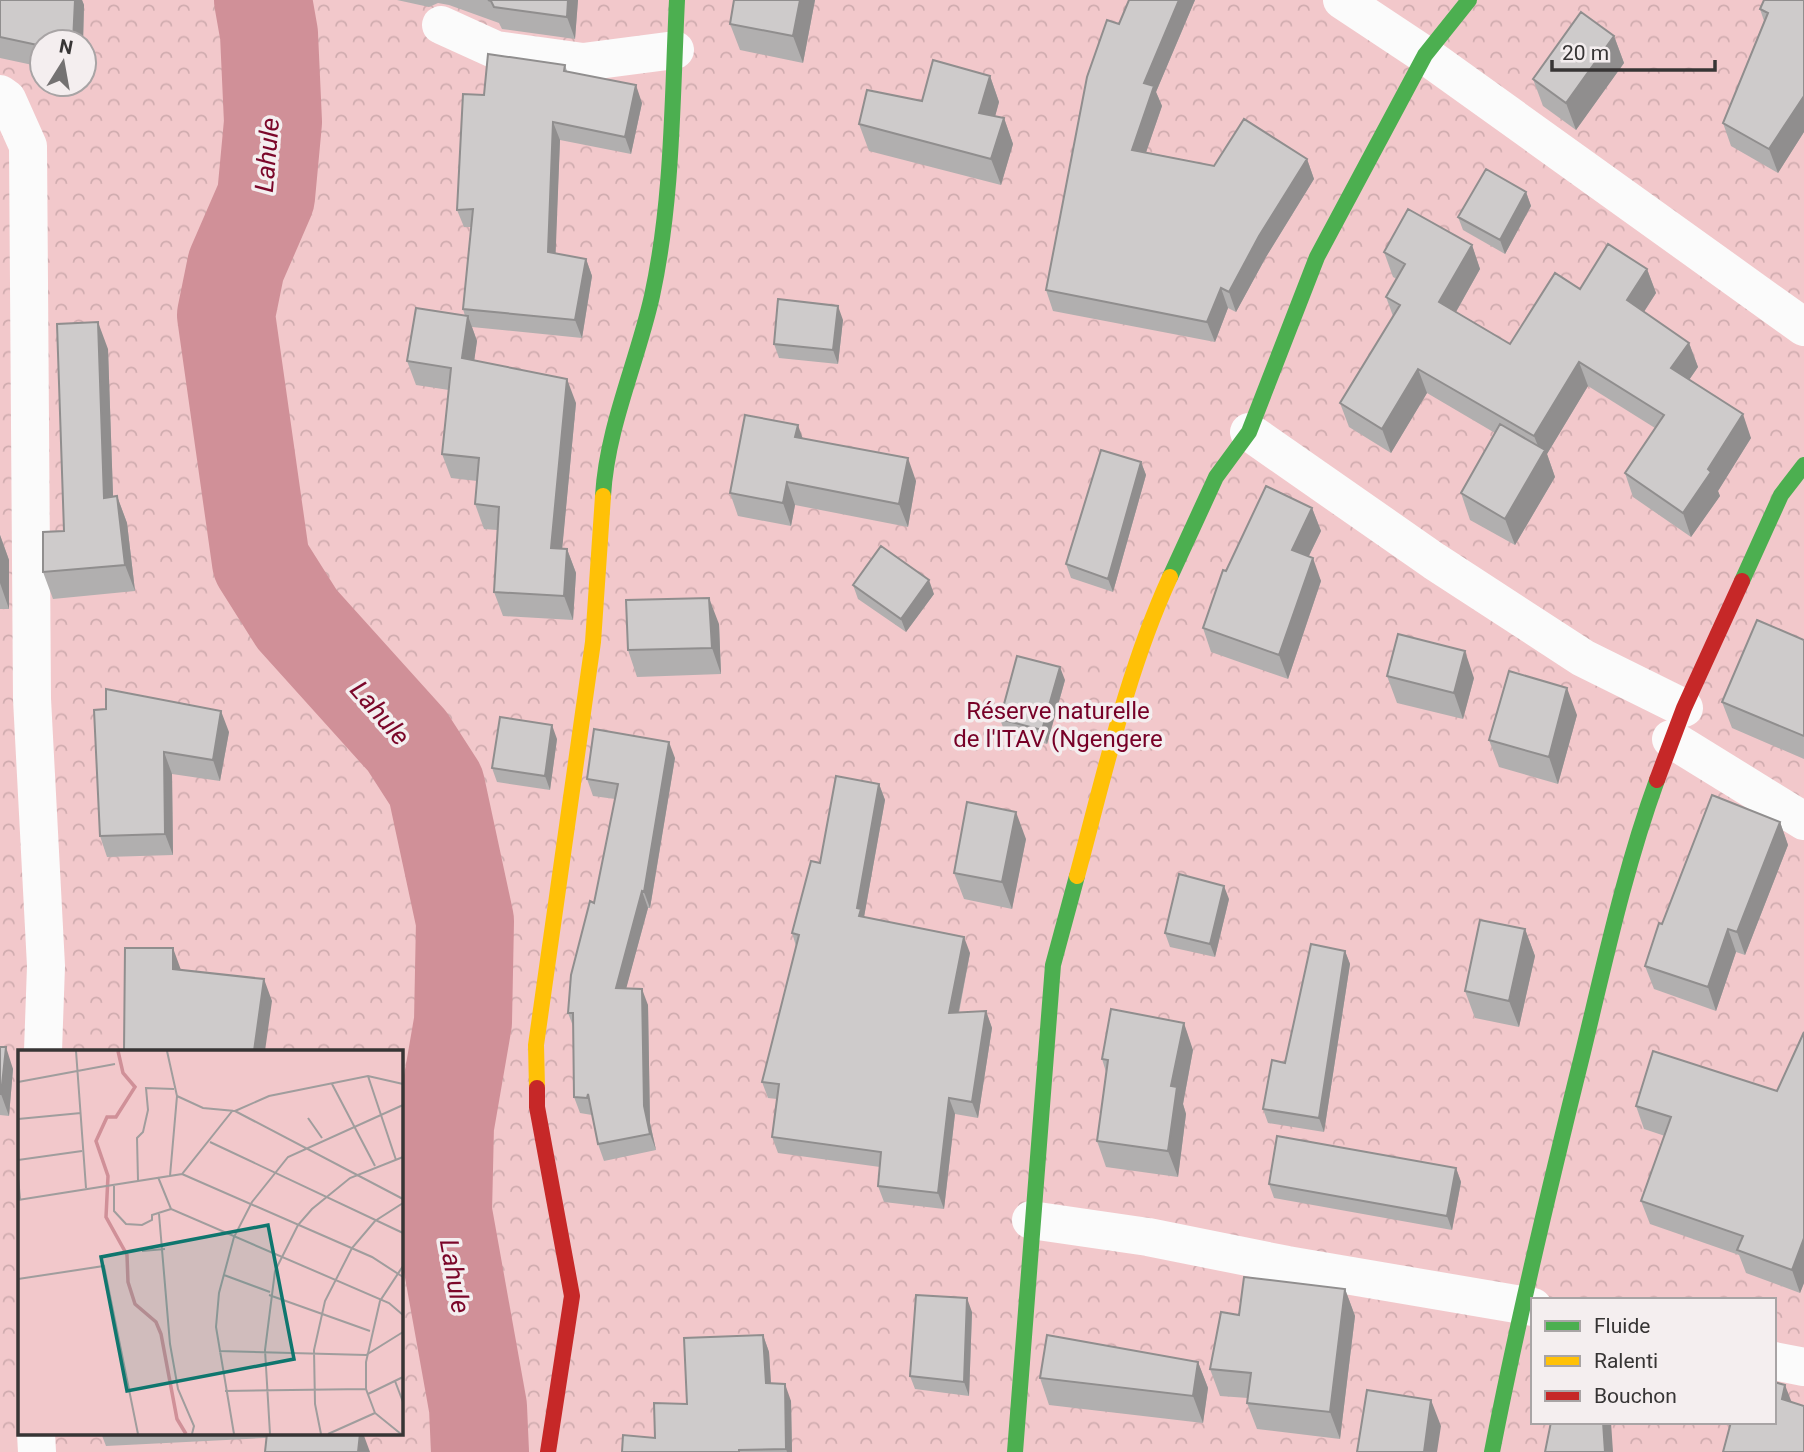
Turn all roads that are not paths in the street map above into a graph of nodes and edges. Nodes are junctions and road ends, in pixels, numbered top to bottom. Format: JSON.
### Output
{"nodes":[{"id":1,"x":677,"y":0,"type":"edge"},
{"id":2,"x":1342,"y":0,"type":"edge"},
{"id":3,"x":1469,"y":0,"type":"edge"},
{"id":4,"x":441,"y":25,"type":"dead end"},
{"id":5,"x":675,"y":50,"type":"junction"},
{"id":6,"x":1424,"y":55,"type":"junction"},
{"id":7,"x":0,"y":94,"type":"edge"},
{"id":8,"x":1804,"y":327,"type":"edge"},
{"id":9,"x":1248,"y":432,"type":"junction"},
{"id":10,"x":1804,"y":465,"type":"edge"},
{"id":11,"x":1677,"y":724,"type":"junction"},
{"id":12,"x":1804,"y":821,"type":"edge"},
{"id":13,"x":43,"y":1050,"type":"edge"},
{"id":14,"x":1031,"y":1220,"type":"junction"},
{"id":15,"x":1526,"y":1305,"type":"edge"},
{"id":16,"x":1776,"y":1362,"type":"edge"},
{"id":17,"x":1804,"y":1367,"type":"edge"},
{"id":18,"x":36,"y":1434,"type":"edge"},
{"id":19,"x":37,"y":1452,"type":"edge"},
{"id":20,"x":548,"y":1452,"type":"edge"},
{"id":21,"x":1015,"y":1452,"type":"edge"},
{"id":22,"x":1492,"y":1452,"type":"edge"}],
"edges":[{"from":1,"to":5,"type":"street"},
{"from":2,"to":6,"type":"street"},
{"from":3,"to":6,"type":"street"},
{"from":4,"to":5,"type":"street"},
{"from":5,"to":20,"type":"street"},
{"from":6,"to":8,"type":"street"},
{"from":6,"to":9,"type":"street"},
{"from":7,"to":13,"type":"street"},
{"from":9,"to":11,"type":"street"},
{"from":9,"to":14,"type":"street"},
{"from":10,"to":11,"type":"street"},
{"from":11,"to":12,"type":"street"},
{"from":11,"to":15,"type":"street"},
{"from":14,"to":15,"type":"street"},
{"from":14,"to":21,"type":"street"},
{"from":15,"to":22,"type":"street"},
{"from":16,"to":17,"type":"street"},
{"from":18,"to":19,"type":"street"}]}
